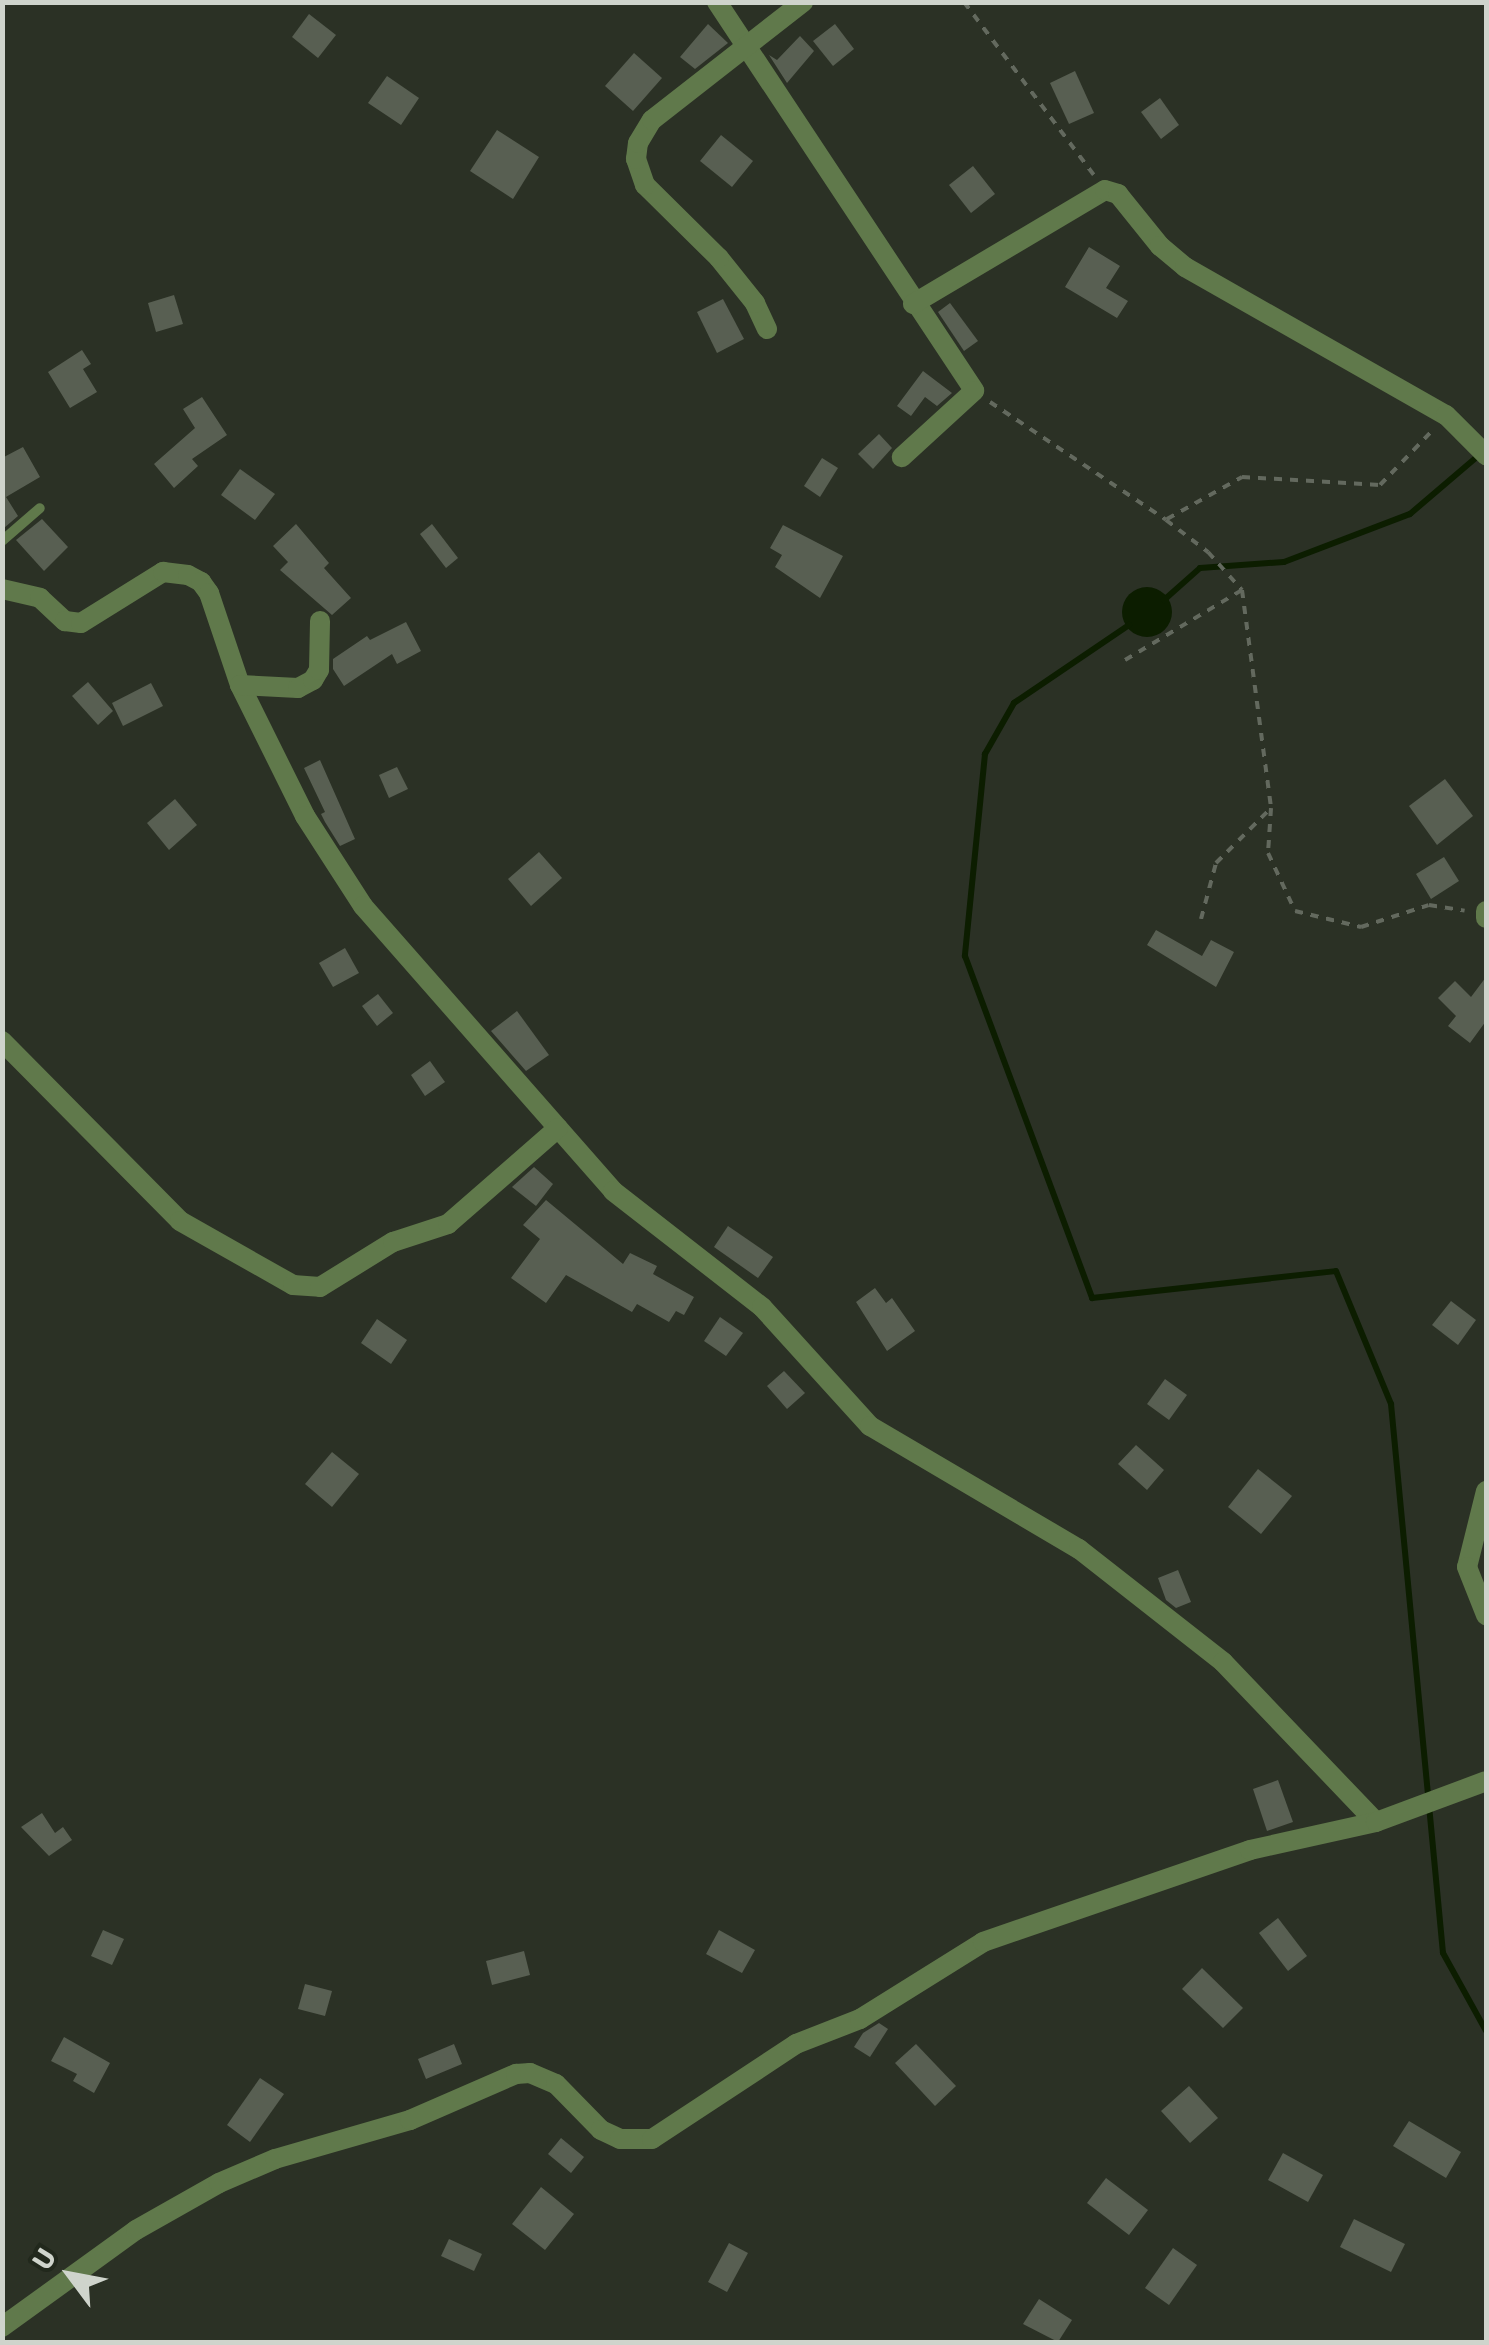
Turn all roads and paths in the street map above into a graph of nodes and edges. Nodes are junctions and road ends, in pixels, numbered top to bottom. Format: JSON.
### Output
{"nodes":[{"id":1,"x":717,"y":2,"type":"edge"},
{"id":2,"x":803,"y":2,"type":"edge"},
{"id":3,"x":964,"y":2,"type":"edge"},
{"id":4,"x":742,"y":47,"type":"junction"},
{"id":5,"x":1105,"y":190,"type":"junction"},
{"id":6,"x":912,"y":304,"type":"junction"},
{"id":7,"x":767,"y":329,"type":"dead end"},
{"id":8,"x":974,"y":391,"type":"junction"},
{"id":9,"x":1446,"y":415,"type":"junction"},
{"id":10,"x":1486,"y":455,"type":"edge"},
{"id":11,"x":902,"y":457,"type":"dead end"},
{"id":12,"x":40,"y":508,"type":"dead end"},
{"id":13,"x":1166,"y":520,"type":"junction"},
{"id":14,"x":2,"y":541,"type":"edge"},
{"id":15,"x":2,"y":590,"type":"edge"},
{"id":16,"x":1242,"y":590,"type":"junction"},
{"id":17,"x":320,"y":622,"type":"dead end"},
{"id":18,"x":1126,"y":660,"type":"dead end"},
{"id":19,"x":240,"y":685,"type":"junction"},
{"id":20,"x":1271,"y":808,"type":"junction"},
{"id":21,"x":1485,"y":914,"type":"edge"},
{"id":22,"x":1201,"y":919,"type":"dead end"},
{"id":23,"x":2,"y":1041,"type":"edge"},
{"id":24,"x":558,"y":1128,"type":"junction"},
{"id":25,"x":1486,"y":1491,"type":"edge"},
{"id":26,"x":1486,"y":1615,"type":"edge"},
{"id":27,"x":1479,"y":1784,"type":"edge"},
{"id":28,"x":1376,"y":1822,"type":"junction"},
{"id":29,"x":2,"y":2327,"type":"edge"}],
"edges":[{"from":1,"to":4,"type":"street"},
{"from":2,"to":4,"type":"street"},
{"from":3,"to":5,"type":"path"},
{"from":4,"to":6,"type":"street"},
{"from":4,"to":7,"type":"street"},
{"from":5,"to":6,"type":"street"},
{"from":5,"to":9,"type":"street"},
{"from":6,"to":8,"type":"street"},
{"from":8,"to":11,"type":"street"},
{"from":8,"to":13,"type":"path"},
{"from":9,"to":10,"type":"street"},
{"from":9,"to":13,"type":"path"},
{"from":12,"to":14,"type":"lane"},
{"from":13,"to":16,"type":"path"},
{"from":15,"to":19,"type":"street"},
{"from":16,"to":18,"type":"path"},
{"from":16,"to":20,"type":"path"},
{"from":17,"to":19,"type":"street"},
{"from":19,"to":24,"type":"street"},
{"from":20,"to":21,"type":"path"},
{"from":20,"to":22,"type":"path"},
{"from":23,"to":24,"type":"street"},
{"from":24,"to":28,"type":"street"},
{"from":25,"to":26,"type":"street"},
{"from":27,"to":28,"type":"street"},
{"from":28,"to":29,"type":"street"}]}
